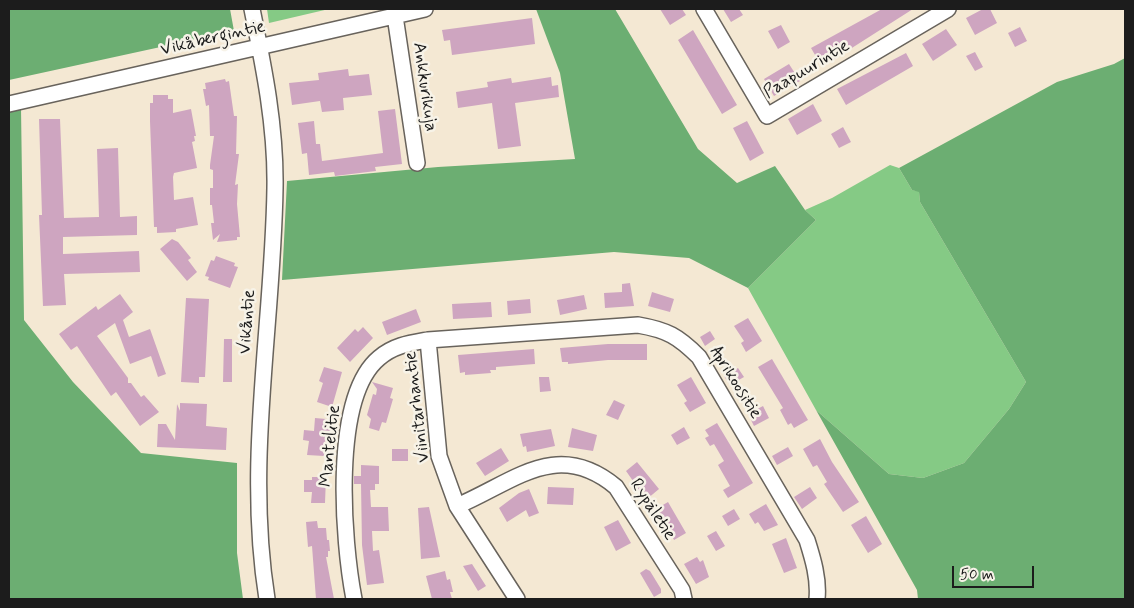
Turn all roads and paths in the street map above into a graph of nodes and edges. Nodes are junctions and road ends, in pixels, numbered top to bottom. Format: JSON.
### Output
{"nodes":[{"id":1,"x":252,"y":9,"type":"edge"},
{"id":2,"x":425,"y":9,"type":"edge"},
{"id":3,"x":704,"y":9,"type":"edge"},
{"id":4,"x":948,"y":9,"type":"edge"},
{"id":5,"x":395,"y":16,"type":"junction"},
{"id":6,"x":259,"y":48,"type":"junction"},
{"id":7,"x":9,"y":104,"type":"edge"},
{"id":8,"x":416,"y":163,"type":"dead end"},
{"id":9,"x":428,"y":340,"type":"junction"},
{"id":10,"x":457,"y":506,"type":"junction"},
{"id":11,"x":267,"y":599,"type":"edge"},
{"id":12,"x":354,"y":599,"type":"edge"},
{"id":13,"x":517,"y":599,"type":"edge"},
{"id":14,"x":684,"y":599,"type":"edge"},
{"id":15,"x":817,"y":599,"type":"edge"}],
"edges":[{"from":1,"to":6,"type":"street","name":"Vikåntie"},
{"from":2,"to":5,"type":"street","name":"Vikåbergintie"},
{"from":3,"to":4,"type":"street","name":"Paapuurintie"},
{"from":5,"to":6,"type":"street","name":"Vikåbergintie"},
{"from":5,"to":8,"type":"street","name":"Ankkurikuja"},
{"from":6,"to":7,"type":"street","name":"Vikåbergintie"},
{"from":6,"to":11,"type":"street","name":"Vikåntie"},
{"from":9,"to":10,"type":"street","name":"Viinitarhantie"},
{"from":9,"to":12,"type":"street","name":"Mantelitie"},
{"from":9,"to":15,"type":"street","name":"Aprikoositie"},
{"from":10,"to":13,"type":"street","name":"Viinitarhantie"},
{"from":10,"to":14,"type":"street","name":"Rypäletie"}]}
